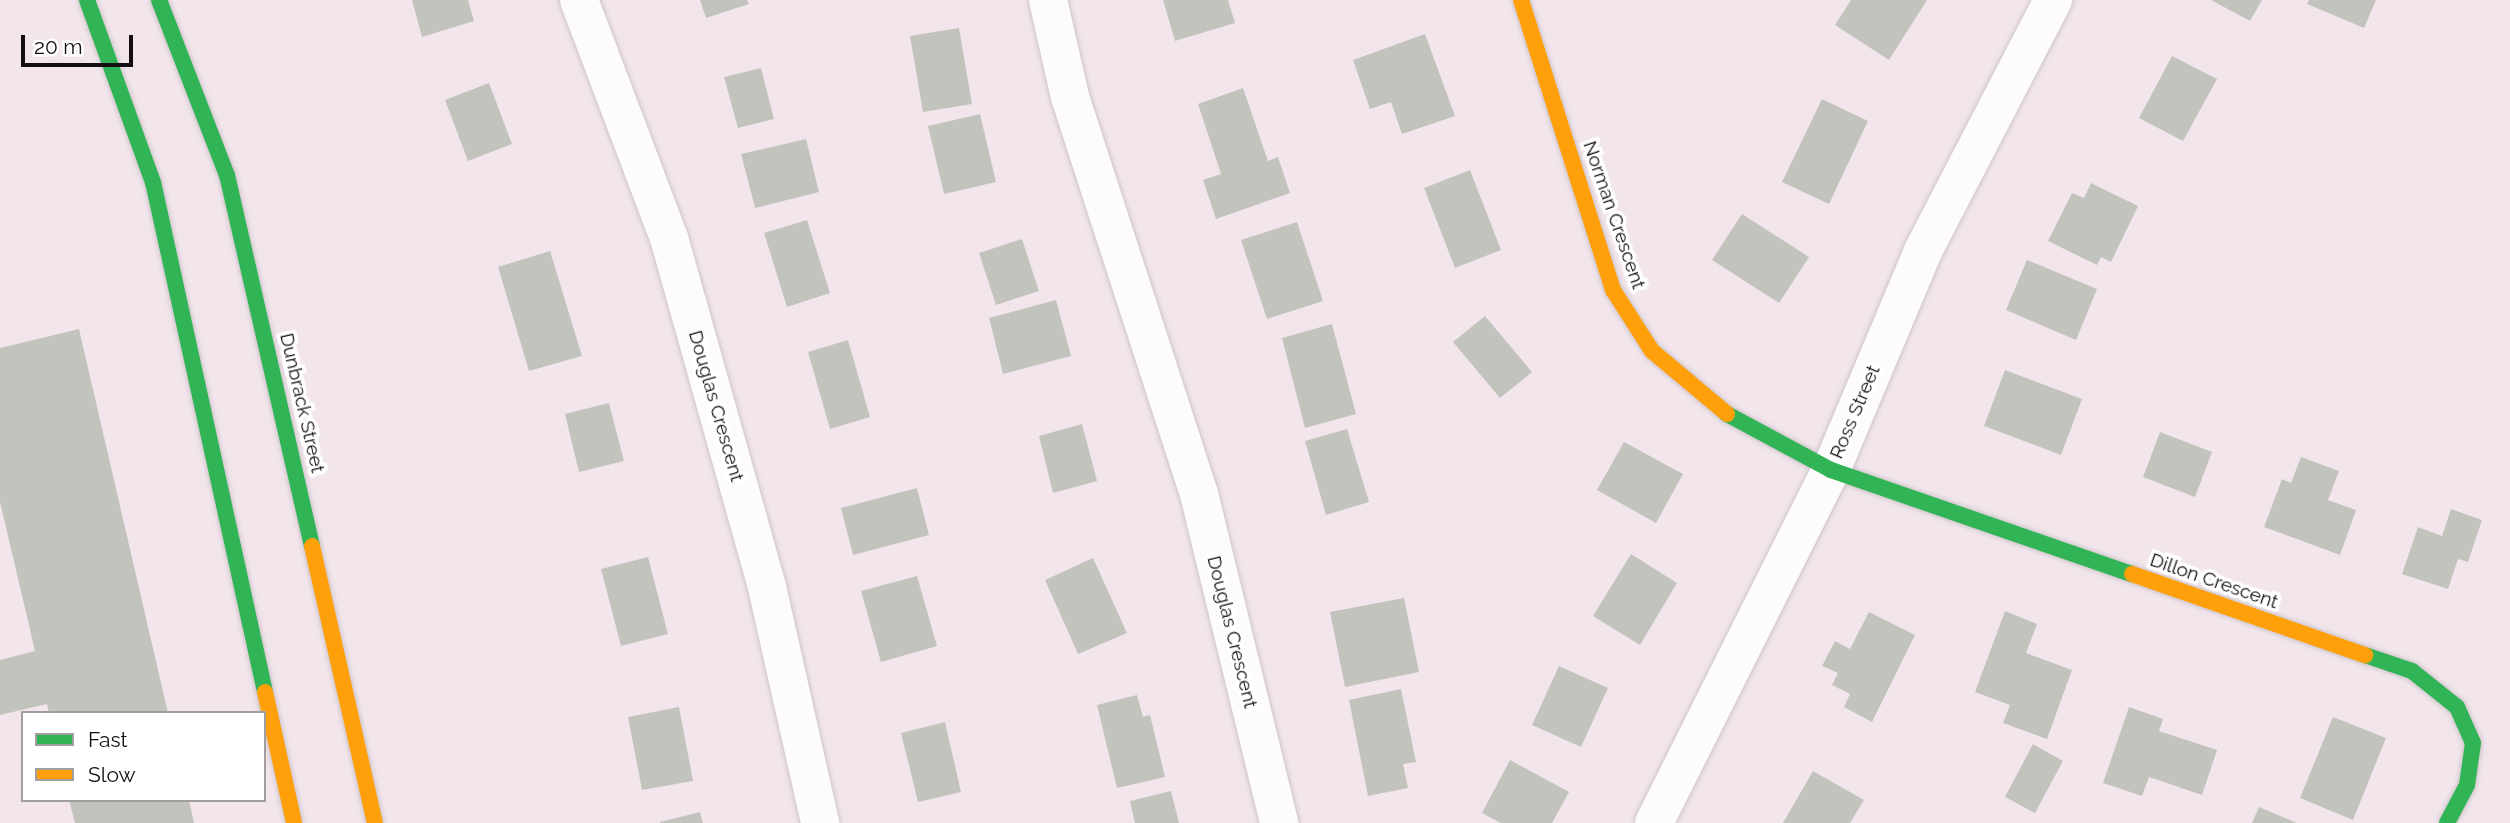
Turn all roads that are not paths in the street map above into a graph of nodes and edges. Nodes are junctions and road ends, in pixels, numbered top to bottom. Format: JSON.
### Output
{"nodes":[{"id":1,"x":87,"y":0,"type":"edge"},
{"id":2,"x":159,"y":0,"type":"edge"},
{"id":3,"x":579,"y":0,"type":"edge"},
{"id":4,"x":1048,"y":0,"type":"edge"},
{"id":5,"x":1521,"y":0,"type":"edge"},
{"id":6,"x":2053,"y":0,"type":"edge"},
{"id":7,"x":1831,"y":470,"type":"junction"},
{"id":8,"x":294,"y":823,"type":"edge"},
{"id":9,"x":375,"y":823,"type":"edge"},
{"id":10,"x":820,"y":823,"type":"edge"},
{"id":11,"x":1279,"y":823,"type":"edge"},
{"id":12,"x":1654,"y":823,"type":"edge"},
{"id":13,"x":2447,"y":823,"type":"edge"}],
"edges":[{"from":1,"to":8,"type":"main road"},
{"from":2,"to":9,"type":"main road","name":"Dunbrack Street"},
{"from":3,"to":10,"type":"street","name":"Douglas Crescent"},
{"from":4,"to":11,"type":"street","name":"Douglas Crescent"},
{"from":5,"to":7,"type":"main road","name":"Norman Crescent"},
{"from":6,"to":7,"type":"street","name":"Ross Street"},
{"from":7,"to":12,"type":"street","name":"Ross Street"},
{"from":7,"to":13,"type":"main road","name":"Dillon Crescent"}]}
